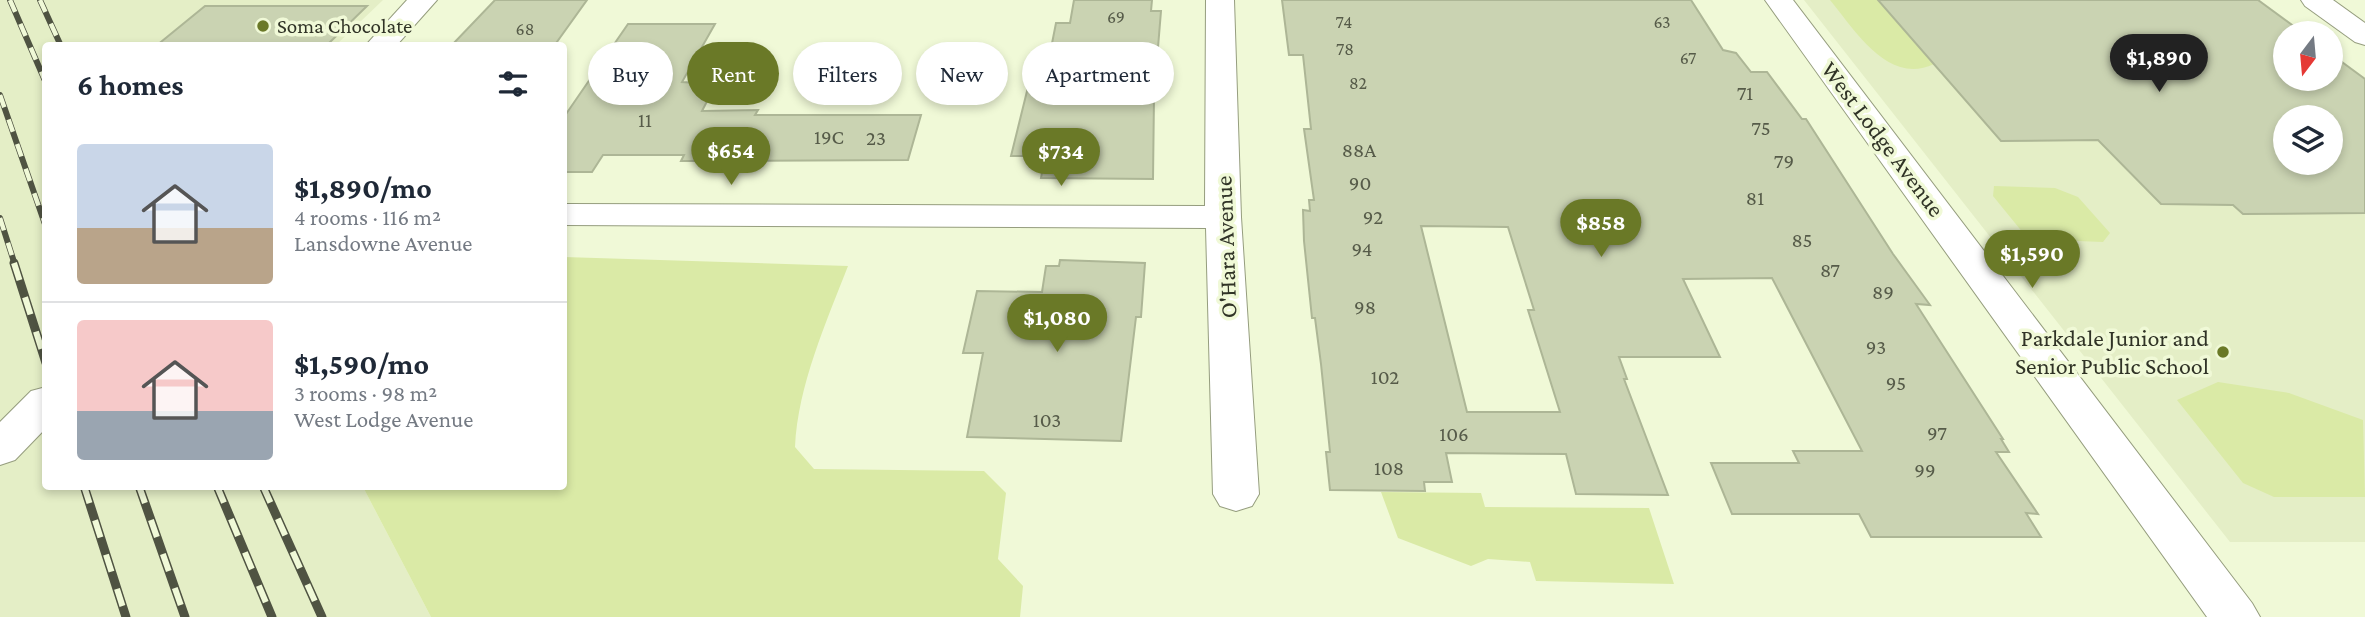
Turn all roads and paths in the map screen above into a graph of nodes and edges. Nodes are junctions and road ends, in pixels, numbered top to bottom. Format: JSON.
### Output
{"nodes":[{"id":1,"x":423,"y":0,"type":"edge"},
{"id":2,"x":1220,"y":0,"type":"edge"},
{"id":3,"x":1779,"y":0,"type":"edge"},
{"id":4,"x":2315,"y":0,"type":"edge"},
{"id":5,"x":2365,"y":36,"type":"edge"},
{"id":6,"x":383,"y":42,"type":"edge"},
{"id":7,"x":567,"y":215,"type":"edge"},
{"id":8,"x":1223,"y":217,"type":"junction"},
{"id":9,"x":42,"y":405,"type":"edge"},
{"id":10,"x":0,"y":449,"type":"edge"},
{"id":11,"x":1236,"y":494,"type":"dead end"},
{"id":12,"x":2235,"y":617,"type":"edge"}],
"edges":[{"from":1,"to":6,"type":"street"},
{"from":2,"to":8,"type":"street","name":"O'Hara Avenue"},
{"from":3,"to":12,"type":"street","name":"West Lodge Avenue"},
{"from":4,"to":5,"type":"street"},
{"from":7,"to":8,"type":"street"},
{"from":8,"to":11,"type":"street","name":"O'Hara Avenue"},
{"from":9,"to":10,"type":"street"}]}
